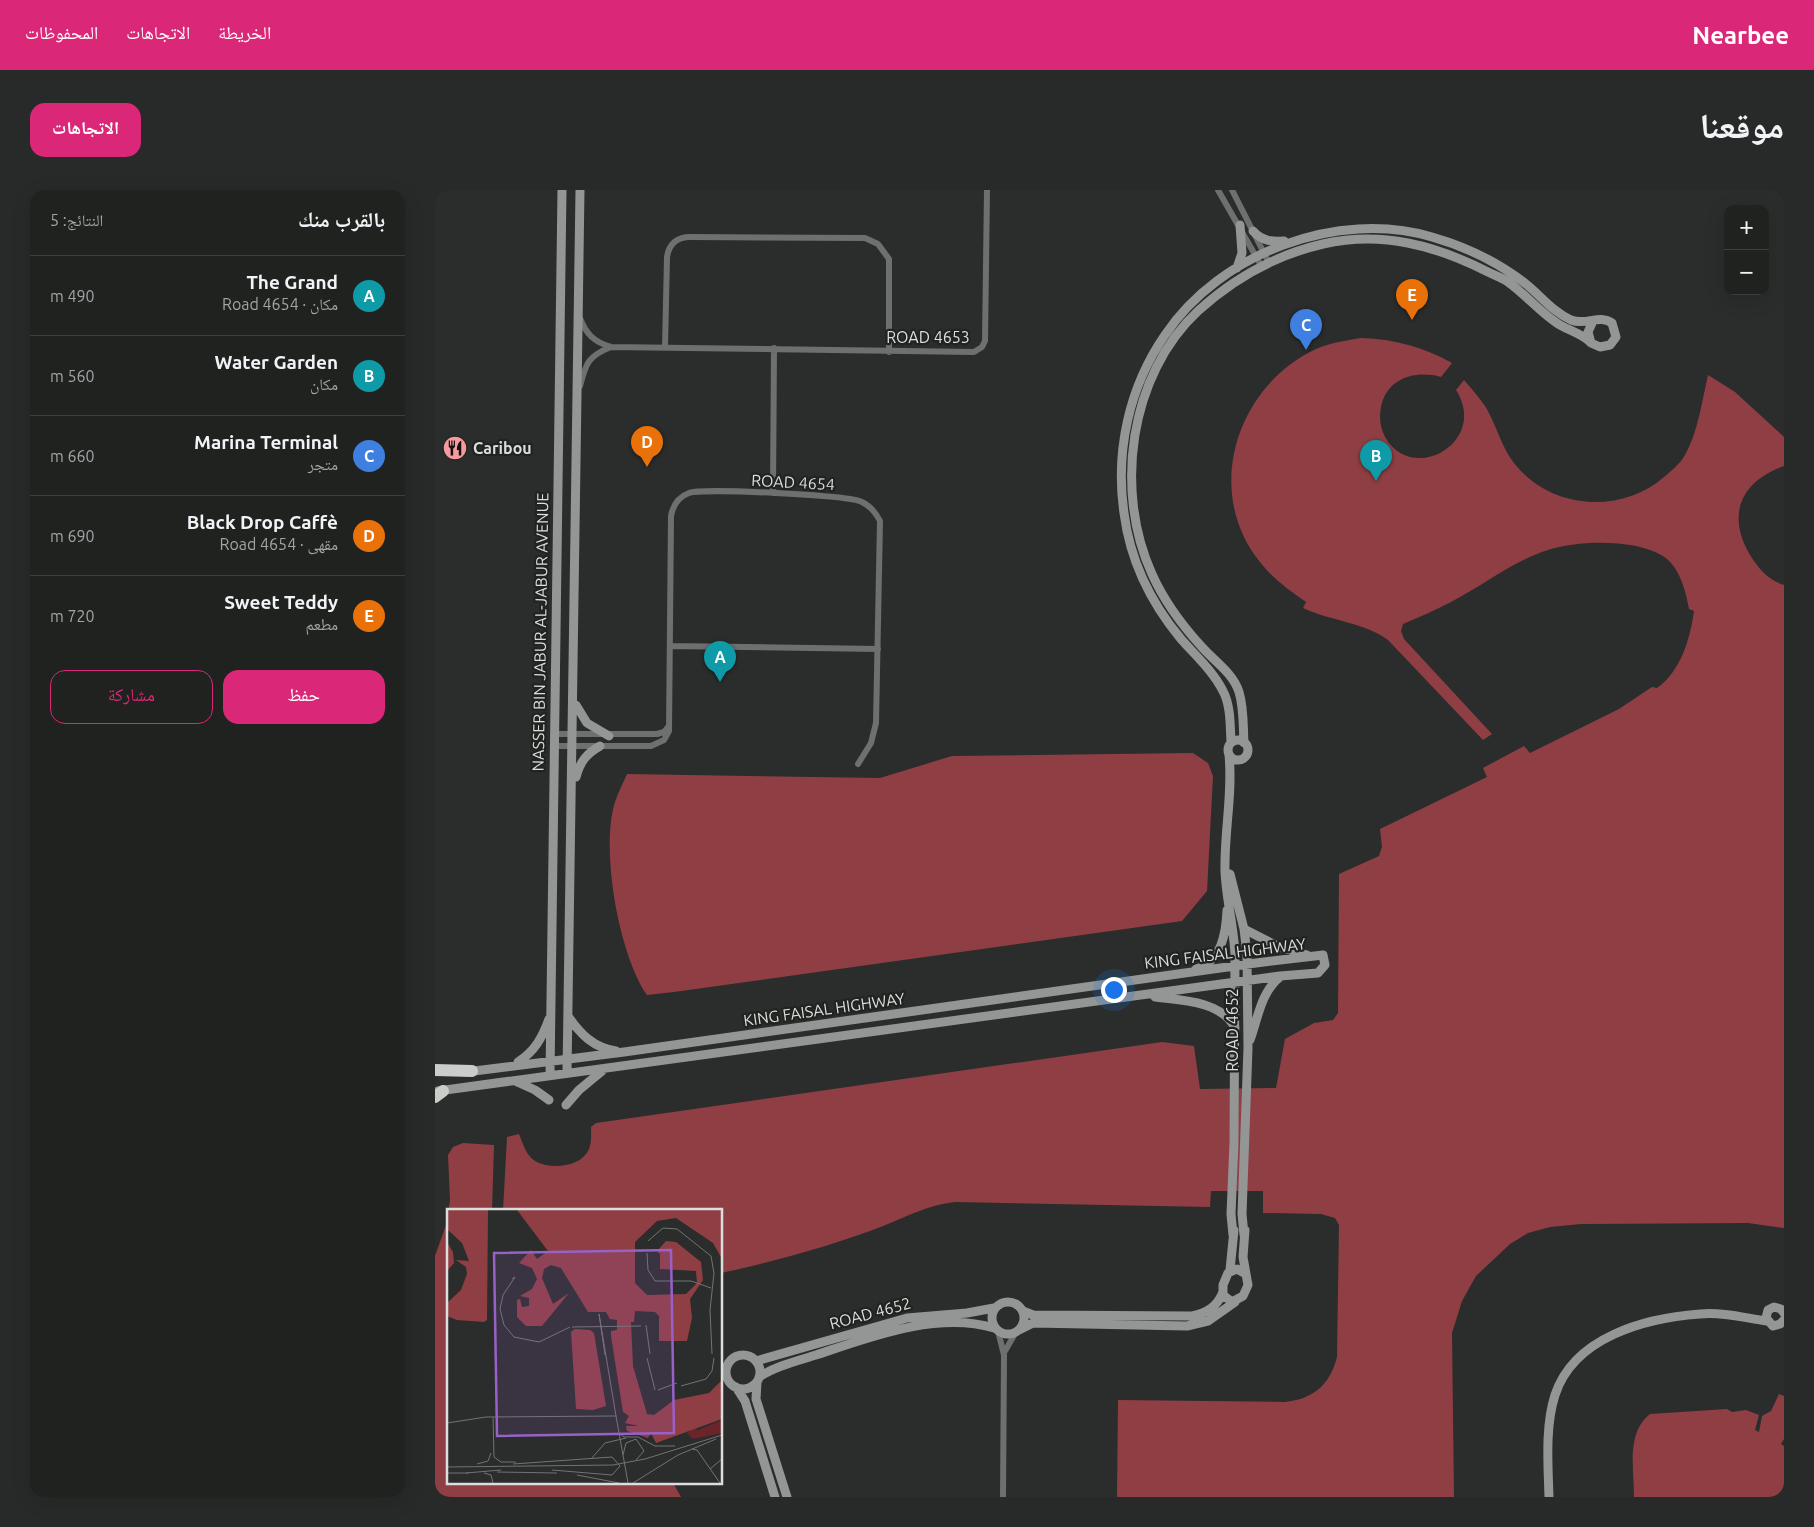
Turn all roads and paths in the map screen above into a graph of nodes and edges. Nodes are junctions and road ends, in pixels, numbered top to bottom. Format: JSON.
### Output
{"nodes":[{"id":1,"x":574,"y":190,"type":"edge"},
{"id":2,"x":580,"y":190,"type":"edge"},
{"id":3,"x":586,"y":190,"type":"edge"},
{"id":4,"x":987,"y":190,"type":"edge"},
{"id":5,"x":1218,"y":190,"type":"edge"},
{"id":6,"x":1231,"y":190,"type":"edge"},
{"id":7,"x":561,"y":193,"type":"edge"},
{"id":8,"x":580,"y":211,"type":"junction"},
{"id":9,"x":581,"y":221,"type":"junction"},
{"id":10,"x":1240,"y":225,"type":"junction"},
{"id":11,"x":1253,"y":231,"type":"junction"},
{"id":12,"x":1302,"y":238,"type":"junction"},
{"id":13,"x":1260,"y":255,"type":"junction"},
{"id":14,"x":1266,"y":265,"type":"junction"},
{"id":15,"x":1237,"y":268,"type":"junction"},
{"id":16,"x":580,"y":318,"type":"junction"},
{"id":17,"x":1593,"y":321,"type":"junction"},
{"id":18,"x":1591,"y":343,"type":"junction"},
{"id":19,"x":611,"y":346,"type":"junction"},
{"id":20,"x":665,"y":347,"type":"junction"},
{"id":21,"x":774,"y":348,"type":"junction"},
{"id":22,"x":889,"y":352,"type":"junction"},
{"id":23,"x":578,"y":393,"type":"junction"},
{"id":24,"x":773,"y":493,"type":"junction"},
{"id":25,"x":670,"y":646,"type":"junction"},
{"id":26,"x":878,"y":648,"type":"junction"},
{"id":27,"x":574,"y":702,"type":"junction"},
{"id":28,"x":669,"y":726,"type":"junction"},
{"id":29,"x":554,"y":734,"type":"junction"},
{"id":30,"x":573,"y":734,"type":"junction"},
{"id":31,"x":609,"y":736,"type":"junction"},
{"id":32,"x":1231,"y":742,"type":"junction"},
{"id":33,"x":1244,"y":743,"type":"junction"},
{"id":34,"x":554,"y":746,"type":"junction"},
{"id":35,"x":573,"y":746,"type":"junction"},
{"id":36,"x":600,"y":746,"type":"junction"},
{"id":37,"x":1229,"y":755,"type":"junction"},
{"id":38,"x":1239,"y":760,"type":"junction"},
{"id":39,"x":858,"y":764,"type":"dead end"},
{"id":40,"x":1231,"y":776,"type":"junction"},
{"id":41,"x":572,"y":789,"type":"junction"},
{"id":42,"x":1227,"y":854,"type":"junction"},
{"id":43,"x":1228,"y":894,"type":"junction"},
{"id":44,"x":1244,"y":929,"type":"junction"},
{"id":45,"x":1315,"y":956,"type":"junction"},
{"id":46,"x":1246,"y":965,"type":"junction"},
{"id":47,"x":1235,"y":966,"type":"junction"},
{"id":48,"x":1183,"y":973,"type":"junction"},
{"id":49,"x":1280,"y":976,"type":"junction"},
{"id":50,"x":1247,"y":981,"type":"junction"},
{"id":51,"x":1234,"y":983,"type":"junction"},
{"id":52,"x":1143,"y":995,"type":"junction"},
{"id":53,"x":552,"y":1012,"type":"junction"},
{"id":54,"x":568,"y":1016,"type":"junction"},
{"id":55,"x":1235,"y":1028,"type":"junction"},
{"id":56,"x":1248,"y":1048,"type":"junction"},
{"id":57,"x":624,"y":1052,"type":"junction"},
{"id":58,"x":567,"y":1058,"type":"junction"},
{"id":59,"x":551,"y":1060,"type":"junction"},
{"id":60,"x":515,"y":1064,"type":"junction"},
{"id":61,"x":435,"y":1070,"type":"edge"},
{"id":62,"x":603,"y":1070,"type":"junction"},
{"id":63,"x":472,"y":1071,"type":"junction"},
{"id":64,"x":567,"y":1073,"type":"junction"},
{"id":65,"x":550,"y":1075,"type":"junction"},
{"id":66,"x":435,"y":1076,"type":"edge"},
{"id":67,"x":512,"y":1080,"type":"junction"},
{"id":68,"x":438,"y":1093,"type":"edge"},
{"id":69,"x":549,"y":1100,"type":"dead end"},
{"id":70,"x":566,"y":1105,"type":"dead end"},
{"id":71,"x":1231,"y":1270,"type":"junction"},
{"id":72,"x":1246,"y":1274,"type":"junction"},
{"id":73,"x":1223,"y":1292,"type":"junction"},
{"id":74,"x":1235,"y":1302,"type":"junction"},
{"id":75,"x":994,"y":1308,"type":"junction"},
{"id":76,"x":1023,"y":1311,"type":"junction"},
{"id":77,"x":1784,"y":1313,"type":"edge"},
{"id":78,"x":1767,"y":1317,"type":"junction"},
{"id":79,"x":1784,"y":1320,"type":"edge"},
{"id":80,"x":996,"y":1329,"type":"junction"},
{"id":81,"x":1018,"y":1331,"type":"junction"},
{"id":82,"x":1005,"y":1354,"type":"junction"},
{"id":83,"x":756,"y":1361,"type":"junction"},
{"id":84,"x":758,"y":1380,"type":"junction"},
{"id":85,"x":735,"y":1387,"type":"junction"},
{"id":86,"x":775,"y":1497,"type":"edge"},
{"id":87,"x":787,"y":1497,"type":"edge"},
{"id":88,"x":1003,"y":1497,"type":"edge"},
{"id":89,"x":1549,"y":1497,"type":"edge"}],
"edges":[{"from":1,"to":9,"type":"street"},
{"from":2,"to":8,"type":"street"},
{"from":3,"to":8,"type":"street"},
{"from":4,"to":22,"type":"street","name":"ROAD 4653"},
{"from":5,"to":10,"type":"street"},
{"from":6,"to":11,"type":"street"},
{"from":7,"to":29,"type":"street","name":"NASSER BIN JABUR AL-JABUR AVENUE"},
{"from":8,"to":9,"type":"street"},
{"from":9,"to":16,"type":"street"},
{"from":10,"to":13,"type":"street"},
{"from":10,"to":15,"type":"street"},
{"from":11,"to":12,"type":"street"},
{"from":11,"to":13,"type":"street"},
{"from":12,"to":13,"type":"street"},
{"from":12,"to":17,"type":"street"},
{"from":13,"to":14,"type":"street"},
{"from":13,"to":15,"type":"street"},
{"from":14,"to":18,"type":"street"},
{"from":14,"to":33,"type":"street"},
{"from":15,"to":32,"type":"street"},
{"from":16,"to":19,"type":"street","name":"ROAD 4653"},
{"from":16,"to":23,"type":"street"},
{"from":17,"to":18,"type":"street"},
{"from":17,"to":18,"type":"street"},
{"from":19,"to":20,"type":"street","name":"ROAD 4653"},
{"from":19,"to":23,"type":"street"},
{"from":20,"to":21,"type":"street","name":"ROAD 4653"},
{"from":20,"to":22,"type":"street"},
{"from":21,"to":22,"type":"street","name":"ROAD 4653"},
{"from":21,"to":24,"type":"street"},
{"from":23,"to":27,"type":"street"},
{"from":24,"to":25,"type":"street","name":"ROAD 4654"},
{"from":24,"to":26,"type":"street","name":"ROAD 4654"},
{"from":25,"to":26,"type":"street"},
{"from":25,"to":28,"type":"street","name":"ROAD 4654"},
{"from":26,"to":39,"type":"street","name":"ROAD 4654"},
{"from":27,"to":30,"type":"street"},
{"from":27,"to":31,"type":"street"},
{"from":28,"to":31,"type":"street"},
{"from":28,"to":36,"type":"street"},
{"from":29,"to":30,"type":"street"},
{"from":29,"to":34,"type":"street","name":"NASSER BIN JABUR AL-JABUR AVENUE"},
{"from":30,"to":31,"type":"street"},
{"from":30,"to":35,"type":"street"},
{"from":32,"to":33,"type":"street"},
{"from":32,"to":37,"type":"street"},
{"from":33,"to":38,"type":"street"},
{"from":34,"to":35,"type":"street"},
{"from":34,"to":53,"type":"street","name":"NASSER BIN JABUR AL-JABUR AVENUE"},
{"from":35,"to":36,"type":"street"},
{"from":35,"to":41,"type":"street"},
{"from":36,"to":41,"type":"street"},
{"from":37,"to":38,"type":"street"},
{"from":37,"to":40,"type":"street","name":"ROAD 4652"},
{"from":38,"to":40,"type":"street"},
{"from":40,"to":42,"type":"street","name":"ROAD 4652"},
{"from":41,"to":54,"type":"street"},
{"from":42,"to":43,"type":"street","name":"ROAD 4652"},
{"from":42,"to":44,"type":"street","name":"ROAD 4652"},
{"from":43,"to":47,"type":"street","name":"ROAD 4652"},
{"from":43,"to":48,"type":"street"},
{"from":44,"to":45,"type":"street"},
{"from":44,"to":46,"type":"street","name":"ROAD 4652"},
{"from":45,"to":46,"type":"street","name":"KING FAISAL HIGHWAY"},
{"from":45,"to":49,"type":"street","name":"KING FAISAL HIGHWAY"},
{"from":46,"to":47,"type":"street","name":"KING FAISAL HIGHWAY"},
{"from":46,"to":50,"type":"street","name":"ROAD 4652"},
{"from":47,"to":48,"type":"street","name":"KING FAISAL HIGHWAY"},
{"from":47,"to":51,"type":"street","name":"ROAD 4652"},
{"from":48,"to":57,"type":"street","name":"KING FAISAL HIGHWAY"},
{"from":49,"to":50,"type":"street","name":"KING FAISAL HIGHWAY"},
{"from":49,"to":56,"type":"street"},
{"from":50,"to":51,"type":"street","name":"KING FAISAL HIGHWAY"},
{"from":50,"to":56,"type":"street","name":"ROAD 4652"},
{"from":51,"to":52,"type":"street","name":"KING FAISAL HIGHWAY"},
{"from":51,"to":55,"type":"street","name":"ROAD 4652"},
{"from":52,"to":55,"type":"street"},
{"from":52,"to":62,"type":"street","name":"KING FAISAL HIGHWAY"},
{"from":53,"to":59,"type":"street","name":"NASSER BIN JABUR AL-JABUR AVENUE"},
{"from":53,"to":60,"type":"street"},
{"from":54,"to":57,"type":"street"},
{"from":54,"to":58,"type":"street"},
{"from":55,"to":71,"type":"street","name":"ROAD 4652"},
{"from":56,"to":72,"type":"street","name":"ROAD 4652"},
{"from":57,"to":58,"type":"street","name":"KING FAISAL HIGHWAY"},
{"from":58,"to":59,"type":"street","name":"KING FAISAL HIGHWAY"},
{"from":58,"to":64,"type":"street"},
{"from":59,"to":60,"type":"street","name":"KING FAISAL HIGHWAY"},
{"from":59,"to":65,"type":"street","name":"NASSER BIN JABUR AL-JABUR AVENUE"},
{"from":60,"to":63,"type":"street","name":"KING FAISAL HIGHWAY"},
{"from":61,"to":63,"type":"highway"},
{"from":62,"to":64,"type":"street","name":"KING FAISAL HIGHWAY"},
{"from":62,"to":70,"type":"street"},
{"from":63,"to":66,"type":"street","name":"KING FAISAL HIGHWAY"},
{"from":64,"to":65,"type":"street","name":"KING FAISAL HIGHWAY"},
{"from":65,"to":67,"type":"street","name":"KING FAISAL HIGHWAY"},
{"from":67,"to":68,"type":"street","name":"KING FAISAL HIGHWAY"},
{"from":67,"to":69,"type":"street"},
{"from":71,"to":72,"type":"street"},
{"from":71,"to":73,"type":"street"},
{"from":72,"to":74,"type":"street"},
{"from":73,"to":74,"type":"street"},
{"from":73,"to":76,"type":"street"},
{"from":74,"to":81,"type":"street"},
{"from":75,"to":76,"type":"street"},
{"from":75,"to":80,"type":"street"},
{"from":75,"to":83,"type":"street","name":"ROAD 4652"},
{"from":76,"to":81,"type":"street"},
{"from":77,"to":78,"type":"street"},
{"from":78,"to":79,"type":"street"},
{"from":78,"to":89,"type":"street"},
{"from":80,"to":81,"type":"street"},
{"from":80,"to":82,"type":"street"},
{"from":80,"to":84,"type":"street","name":"ROAD 4652"},
{"from":81,"to":82,"type":"street"},
{"from":82,"to":88,"type":"street"},
{"from":83,"to":84,"type":"street"},
{"from":83,"to":85,"type":"street"},
{"from":84,"to":85,"type":"street"},
{"from":84,"to":87,"type":"street"},
{"from":85,"to":86,"type":"street"}]}
